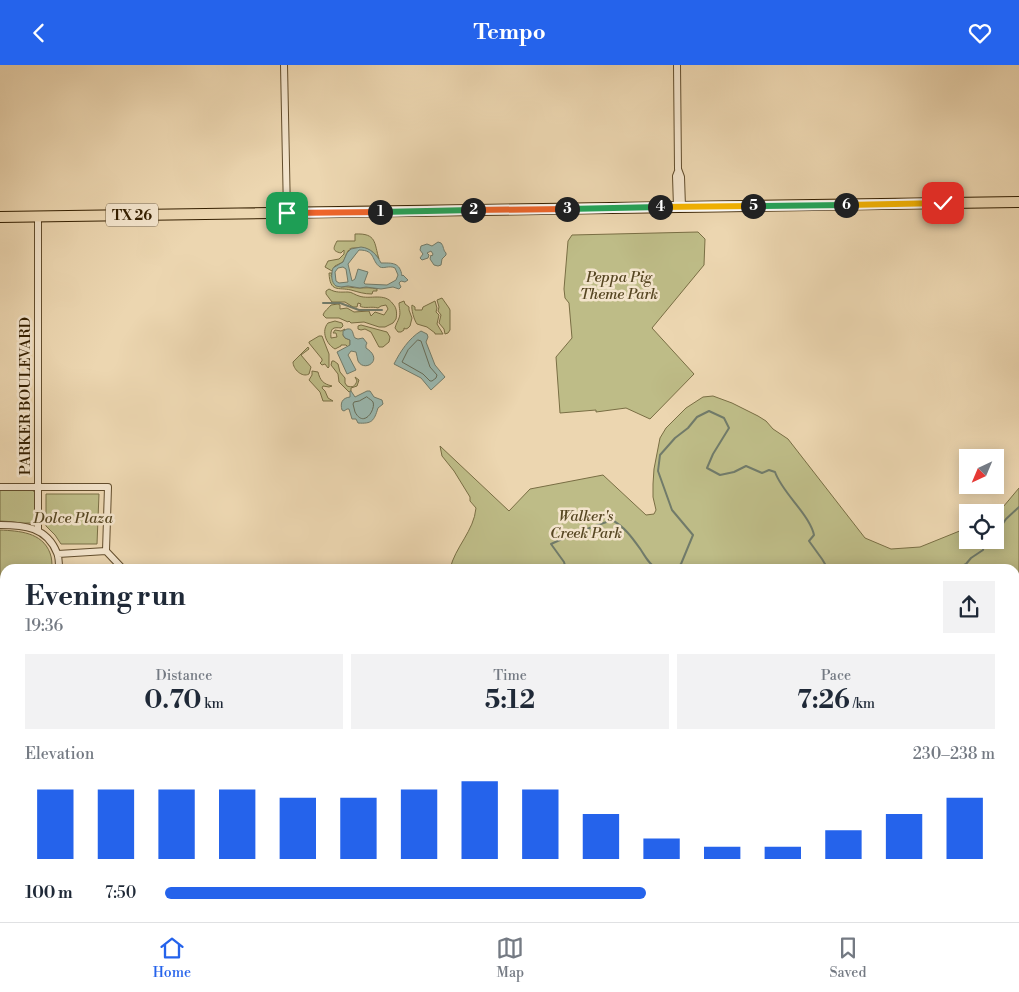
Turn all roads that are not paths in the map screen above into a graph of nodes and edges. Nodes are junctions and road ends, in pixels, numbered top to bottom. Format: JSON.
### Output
{"nodes":[{"id":1,"x":284,"y":65,"type":"edge"},
{"id":2,"x":677,"y":65,"type":"edge"},
{"id":3,"x":1019,"y":203,"type":"edge"},
{"id":4,"x":679,"y":207,"type":"junction"},
{"id":5,"x":287,"y":213,"type":"junction"},
{"id":6,"x":38,"y":216,"type":"junction"},
{"id":7,"x":0,"y":217,"type":"edge"},
{"id":8,"x":0,"y":487,"type":"edge"},
{"id":9,"x":38,"y":487,"type":"junction"},
{"id":10,"x":0,"y":525,"type":"edge"},
{"id":11,"x":38,"y":530,"type":"junction"},
{"id":12,"x":106,"y":551,"type":"junction"},
{"id":13,"x":58,"y":554,"type":"junction"},
{"id":14,"x":59,"y":564,"type":"edge"},
{"id":15,"x":118,"y":564,"type":"edge"}],
"edges":[{"from":1,"to":5,"type":"street"},
{"from":2,"to":4,"type":"street"},
{"from":3,"to":4,"type":"main road","number":"TX 26"},
{"from":4,"to":5,"type":"main road","number":"TX 26"},
{"from":5,"to":6,"type":"main road","number":"TX 26"},
{"from":6,"to":7,"type":"main road","number":"TX 26"},
{"from":6,"to":9,"type":"street","name":"PARKER BOULEVARD"},
{"from":8,"to":9,"type":"street"},
{"from":9,"to":11,"type":"street","name":"PARKER BOULEVARD"},
{"from":9,"to":12,"type":"street"},
{"from":10,"to":11,"type":"street"},
{"from":11,"to":13,"type":"street"},
{"from":12,"to":13,"type":"street"},
{"from":12,"to":15,"type":"street"},
{"from":13,"to":14,"type":"street"}]}
